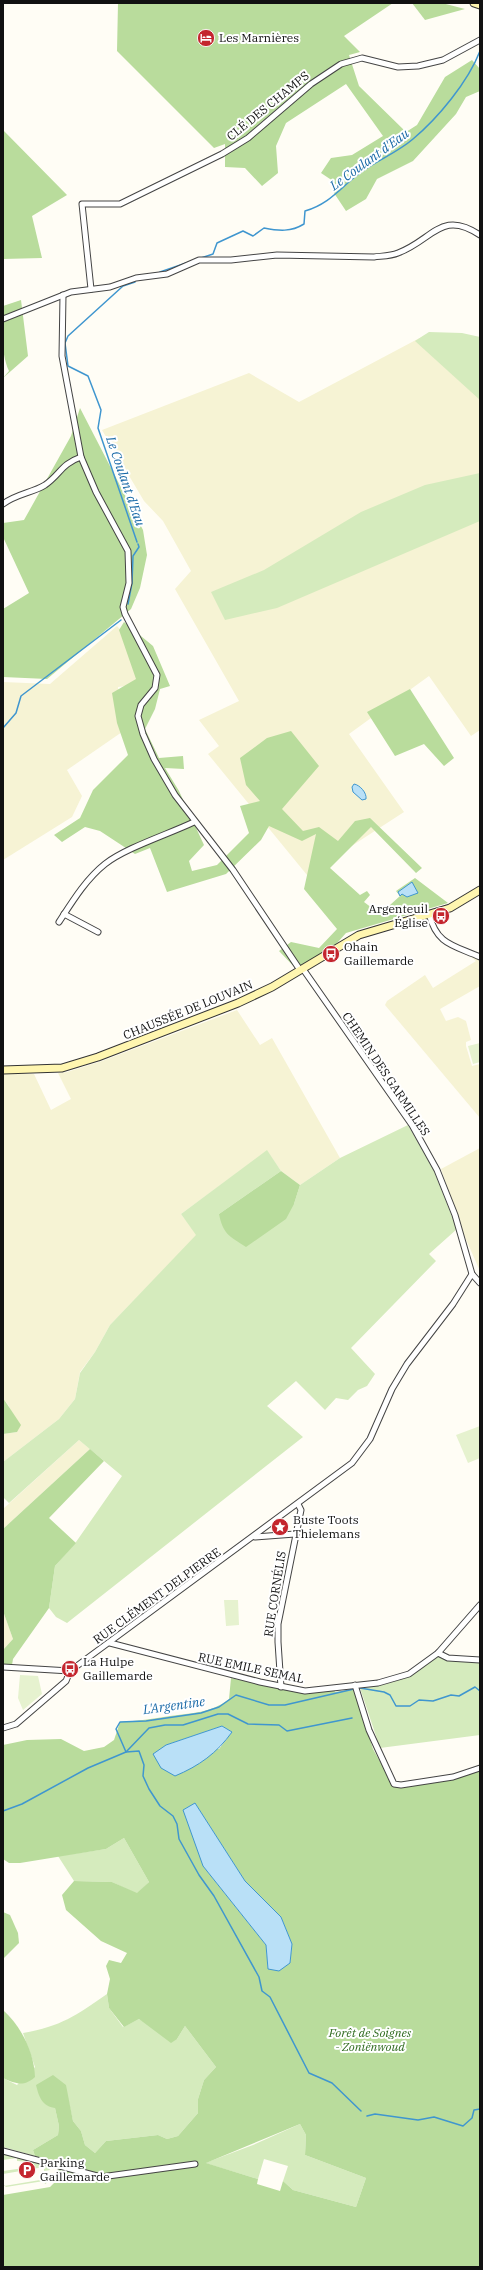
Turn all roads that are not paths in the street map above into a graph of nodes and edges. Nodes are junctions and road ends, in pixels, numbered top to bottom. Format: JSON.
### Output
{"nodes":[{"id":1,"x":474,"y":3,"type":"edge"},
{"id":2,"x":480,"y":5,"type":"edge"},
{"id":3,"x":480,"y":40,"type":"edge"},
{"id":4,"x":480,"y":235,"type":"edge"},
{"id":5,"x":91,"y":289,"type":"junction"},
{"id":6,"x":63,"y":295,"type":"junction"},
{"id":7,"x":3,"y":319,"type":"edge"},
{"id":8,"x":81,"y":457,"type":"junction"},
{"id":9,"x":3,"y":504,"type":"edge"},
{"id":10,"x":194,"y":822,"type":"junction"},
{"id":11,"x":480,"y":890,"type":"edge"},
{"id":12,"x":64,"y":914,"type":"junction"},
{"id":13,"x":429,"y":914,"type":"junction"},
{"id":14,"x":59,"y":922,"type":"dead end"},
{"id":15,"x":98,"y":932,"type":"dead end"},
{"id":16,"x":480,"y":957,"type":"edge"},
{"id":17,"x":301,"y":970,"type":"junction"},
{"id":18,"x":3,"y":1070,"type":"edge"},
{"id":19,"x":472,"y":1274,"type":"junction"},
{"id":20,"x":480,"y":1283,"type":"edge"},
{"id":21,"x":298,"y":1504,"type":"junction"},
{"id":22,"x":295,"y":1534,"type":"junction"},
{"id":23,"x":255,"y":1537,"type":"junction"},
{"id":24,"x":480,"y":1605,"type":"edge"},
{"id":25,"x":110,"y":1643,"type":"junction"},
{"id":26,"x":438,"y":1654,"type":"junction"},
{"id":27,"x":480,"y":1660,"type":"edge"},
{"id":28,"x":3,"y":1667,"type":"edge"},
{"id":29,"x":70,"y":1671,"type":"junction"},
{"id":30,"x":355,"y":1685,"type":"junction"},
{"id":31,"x":281,"y":1687,"type":"junction"},
{"id":32,"x":3,"y":1728,"type":"edge"},
{"id":33,"x":480,"y":1768,"type":"edge"},
{"id":34,"x":3,"y":2151,"type":"edge"},
{"id":35,"x":195,"y":2164,"type":"dead end"}],
"edges":[{"from":1,"to":2,"type":"main road"},
{"from":3,"to":5,"type":"street","name":"CLÉ DES CHAMPS"},
{"from":4,"to":5,"type":"street"},
{"from":5,"to":6,"type":"street"},
{"from":6,"to":7,"type":"street"},
{"from":6,"to":8,"type":"street","name":"CHEMIN DES GARMILLES"},
{"from":8,"to":9,"type":"street"},
{"from":8,"to":10,"type":"street","name":"CHEMIN DES GARMILLES"},
{"from":10,"to":12,"type":"street"},
{"from":10,"to":17,"type":"street","name":"CHEMIN DES GARMILLES"},
{"from":11,"to":13,"type":"main road","name":"CHAUSSÉE DE LOUVAIN"},
{"from":12,"to":14,"type":"street"},
{"from":12,"to":15,"type":"street"},
{"from":13,"to":16,"type":"street"},
{"from":13,"to":17,"type":"main road","name":"CHAUSSÉE DE LOUVAIN"},
{"from":17,"to":18,"type":"main road","name":"CHAUSSÉE DE LOUVAIN"},
{"from":17,"to":19,"type":"street","name":"CHEMIN DES GARMILLES"},
{"from":19,"to":20,"type":"street","name":"CHEMIN DES GARMILLES"},
{"from":19,"to":21,"type":"street","name":"RUE CLÉMENT DELPIERRE"},
{"from":21,"to":22,"type":"street","name":"RUE CORNÉLIS"},
{"from":21,"to":23,"type":"street","name":"RUE CLÉMENT DELPIERRE"},
{"from":22,"to":23,"type":"street"},
{"from":22,"to":31,"type":"street","name":"RUE CORNÉLIS"},
{"from":23,"to":25,"type":"street","name":"RUE CLÉMENT DELPIERRE"},
{"from":24,"to":26,"type":"street","name":"RUE EMILE SEMAL"},
{"from":25,"to":29,"type":"street","name":"RUE CLÉMENT DELPIERRE"},
{"from":25,"to":31,"type":"street","name":"RUE EMILE SEMAL"},
{"from":26,"to":27,"type":"street"},
{"from":26,"to":30,"type":"street","name":"RUE EMILE SEMAL"},
{"from":28,"to":29,"type":"street"},
{"from":29,"to":32,"type":"street"},
{"from":30,"to":31,"type":"street","name":"RUE EMILE SEMAL"},
{"from":30,"to":33,"type":"street"},
{"from":34,"to":35,"type":"street"}]}
